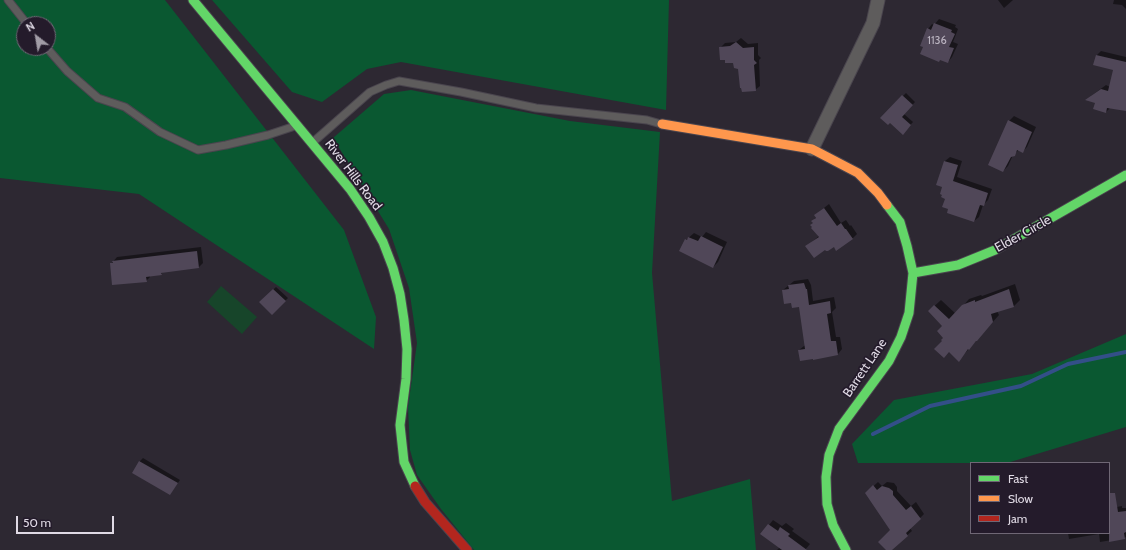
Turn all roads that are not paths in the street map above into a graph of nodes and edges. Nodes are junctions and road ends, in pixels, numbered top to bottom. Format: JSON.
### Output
{"nodes":[{"id":1,"x":8,"y":0,"type":"edge"},
{"id":2,"x":193,"y":0,"type":"edge"},
{"id":3,"x":878,"y":0,"type":"edge"},
{"id":4,"x":21,"y":16,"type":"edge"},
{"id":5,"x":54,"y":56,"type":"edge"},
{"id":6,"x":662,"y":124,"type":"joint"},
{"id":7,"x":298,"y":126,"type":"junction"},
{"id":8,"x":312,"y":143,"type":"junction"},
{"id":9,"x":812,"y":149,"type":"junction"},
{"id":10,"x":1126,"y":175,"type":"edge"},
{"id":11,"x":913,"y":273,"type":"junction"},
{"id":12,"x":467,"y":550,"type":"edge"},
{"id":13,"x":846,"y":550,"type":"edge"}],
"edges":[{"from":1,"to":4,"type":"lane"},
{"from":2,"to":7,"type":"street","name":"River Hills Road"},
{"from":3,"to":9,"type":"street"},
{"from":5,"to":7,"type":"lane"},
{"from":6,"to":8,"type":"lane"},
{"from":6,"to":9,"type":"street","name":"Barrett Lane"},
{"from":7,"to":8,"type":"street","name":"River Hills Road"},
{"from":8,"to":12,"type":"street","name":"River Hills Road"},
{"from":9,"to":11,"type":"street","name":"Barrett Lane"},
{"from":10,"to":11,"type":"street","name":"Elder Circle"},
{"from":11,"to":13,"type":"street","name":"Barrett Lane"}]}
